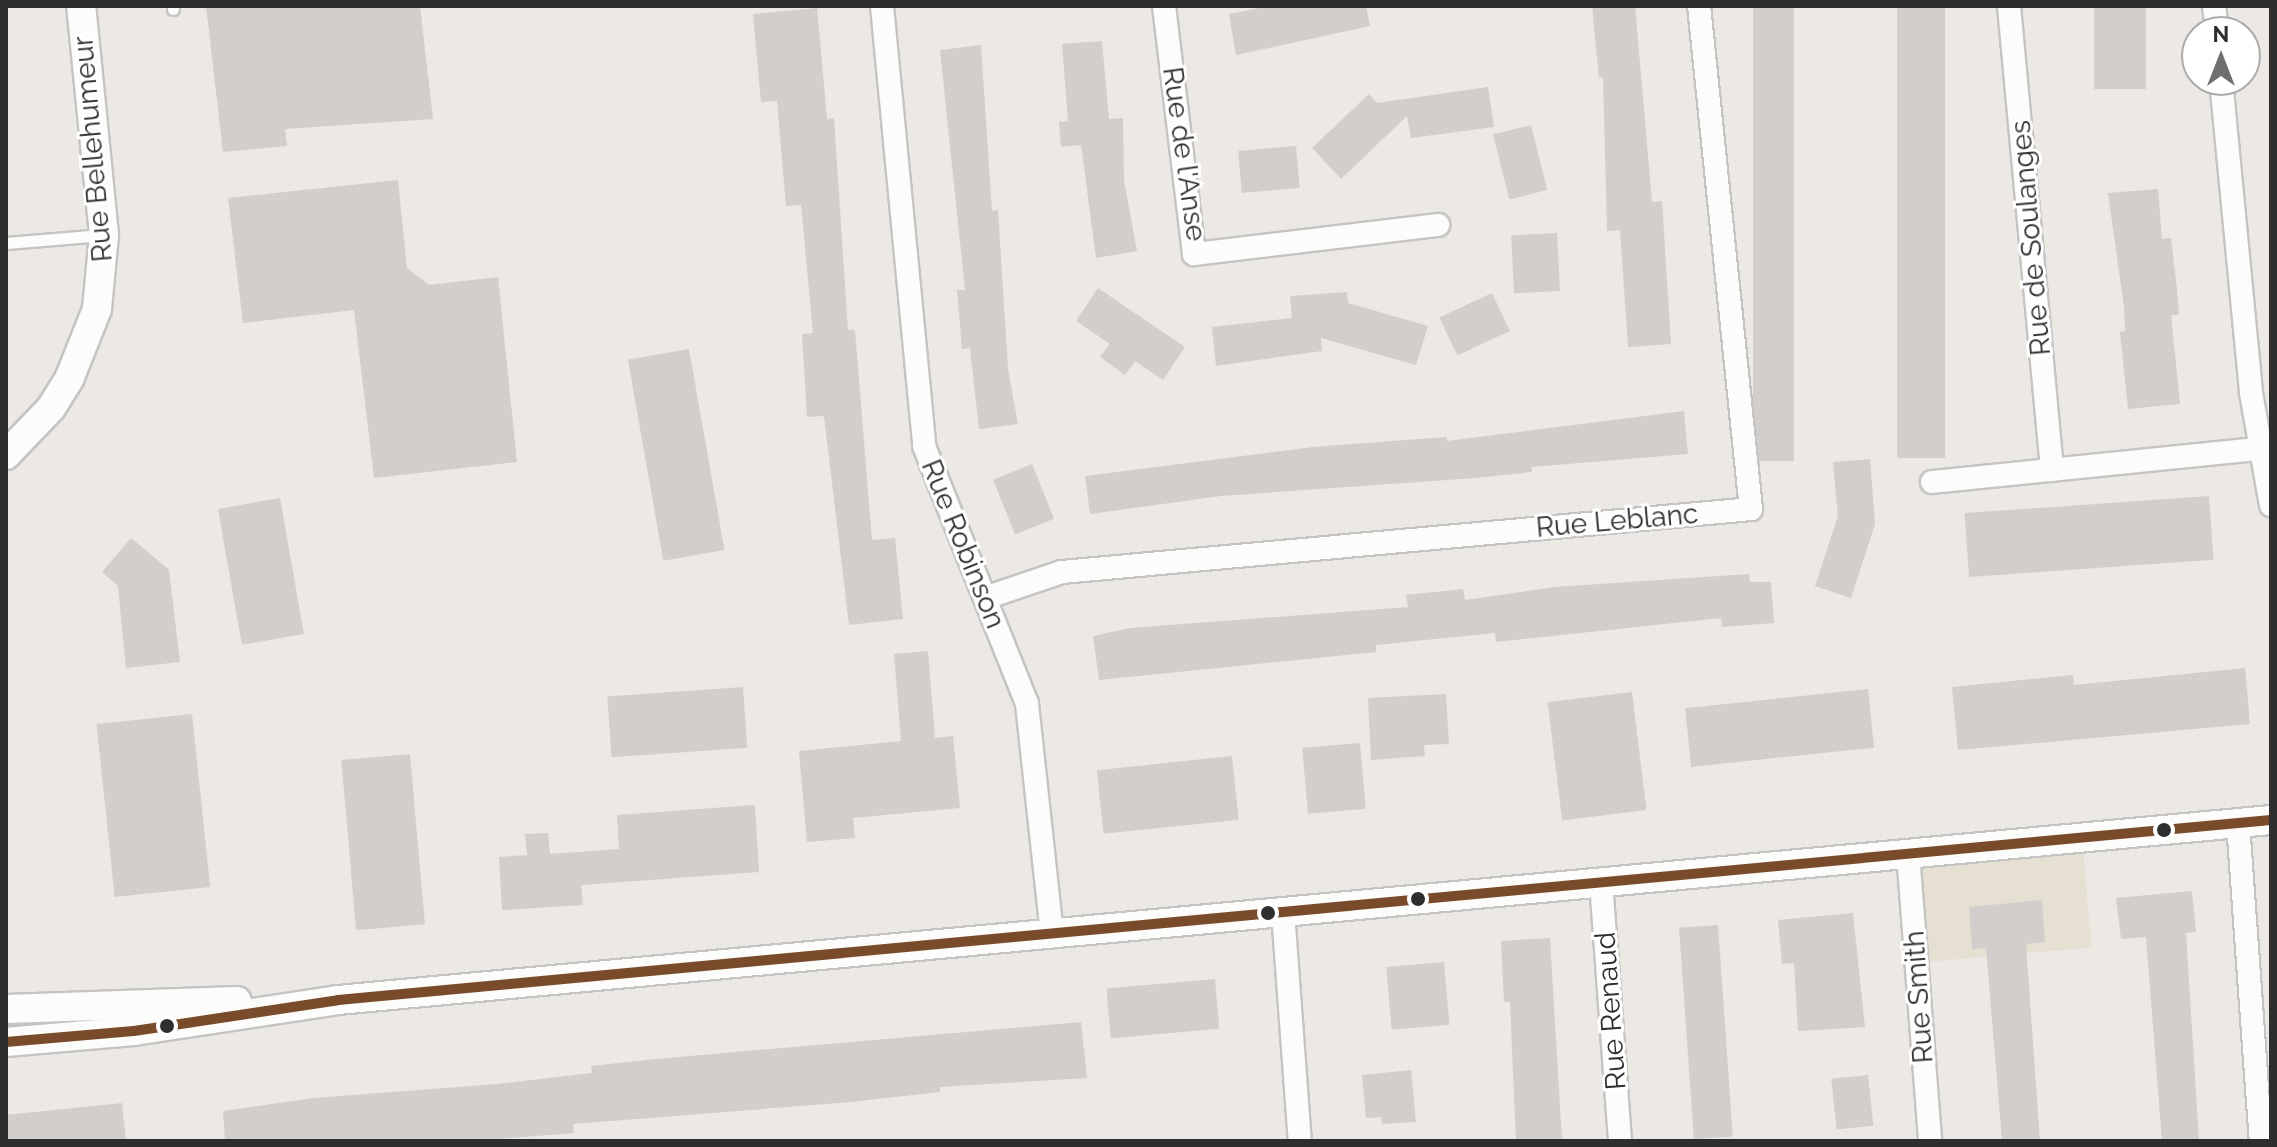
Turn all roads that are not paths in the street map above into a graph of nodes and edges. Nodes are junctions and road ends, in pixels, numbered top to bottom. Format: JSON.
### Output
{"nodes":[{"id":1,"x":81,"y":6,"type":"edge"},
{"id":2,"x":882,"y":6,"type":"edge"},
{"id":3,"x":1164,"y":6,"type":"edge"},
{"id":4,"x":1699,"y":6,"type":"edge"},
{"id":5,"x":2009,"y":6,"type":"edge"},
{"id":6,"x":2223,"y":96,"type":"edge"},
{"id":7,"x":1438,"y":225,"type":"dead end"},
{"id":8,"x":104,"y":235,"type":"junction"},
{"id":9,"x":6,"y":243,"type":"edge"},
{"id":10,"x":2258,"y":449,"type":"junction"},
{"id":11,"x":6,"y":455,"type":"edge"},
{"id":12,"x":2052,"y":470,"type":"junction"},
{"id":13,"x":1932,"y":482,"type":"dead end"},
{"id":14,"x":2271,"y":505,"type":"edge"},
{"id":15,"x":985,"y":598,"type":"junction"},
{"id":16,"x":2271,"y":820,"type":"edge"},
{"id":17,"x":2238,"y":823,"type":"junction"},
{"id":18,"x":1908,"y":853,"type":"junction"},
{"id":19,"x":1601,"y":882,"type":"junction"},
{"id":20,"x":1283,"y":912,"type":"junction"},
{"id":21,"x":1052,"y":934,"type":"junction"},
{"id":22,"x":338,"y":1000,"type":"junction"},
{"id":23,"x":6,"y":1009,"type":"edge"},
{"id":24,"x":6,"y":1042,"type":"edge"},
{"id":25,"x":1300,"y":1141,"type":"edge"},
{"id":26,"x":1620,"y":1141,"type":"edge"},
{"id":27,"x":1930,"y":1141,"type":"edge"},
{"id":28,"x":2261,"y":1141,"type":"edge"}],
"edges":[{"from":1,"to":8,"type":"street","name":"Rue Bellehumeur"},
{"from":2,"to":15,"type":"street","name":"Rue Robinson"},
{"from":3,"to":7,"type":"street","name":"Rue de l'Anse"},
{"from":4,"to":15,"type":"street","name":"Rue Leblanc"},
{"from":5,"to":12,"type":"street","name":"Rue de Soulanges"},
{"from":6,"to":10,"type":"street"},
{"from":8,"to":9,"type":"lane"},
{"from":8,"to":11,"type":"street","name":"Rue Bellehumeur"},
{"from":10,"to":12,"type":"street"},
{"from":10,"to":14,"type":"street"},
{"from":12,"to":13,"type":"street"},
{"from":15,"to":21,"type":"street","name":"Rue Robinson"},
{"from":16,"to":17,"type":"street"},
{"from":17,"to":18,"type":"street"},
{"from":17,"to":28,"type":"street"},
{"from":18,"to":19,"type":"street"},
{"from":18,"to":27,"type":"street","name":"Rue Smith"},
{"from":19,"to":20,"type":"street"},
{"from":19,"to":26,"type":"street","name":"Rue Renaud"},
{"from":20,"to":21,"type":"street"},
{"from":20,"to":25,"type":"street"},
{"from":21,"to":22,"type":"street"},
{"from":22,"to":23,"type":"street"},
{"from":22,"to":24,"type":"street"}]}
